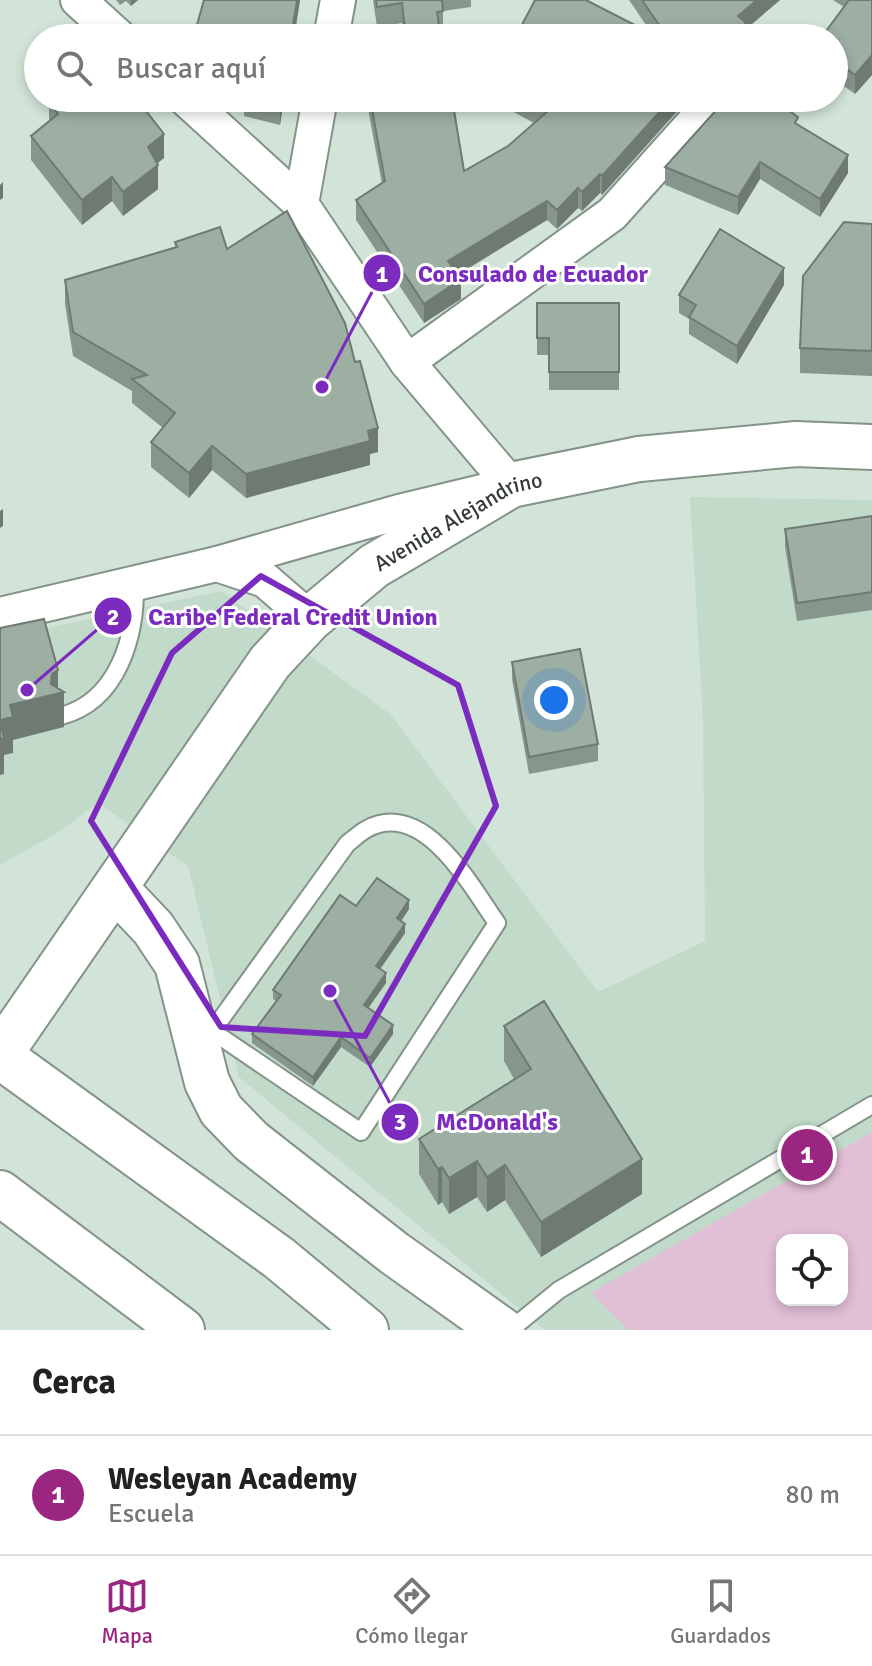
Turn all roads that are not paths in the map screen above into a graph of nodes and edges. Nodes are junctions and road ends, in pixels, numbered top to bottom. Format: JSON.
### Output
{"nodes":[{"id":1,"x":78,"y":0,"type":"edge"},
{"id":2,"x":338,"y":0,"type":"edge"},
{"id":3,"x":105,"y":24,"type":"edge"},
{"id":4,"x":334,"y":24,"type":"edge"},
{"id":5,"x":200,"y":112,"type":"edge"},
{"id":6,"x":317,"y":112,"type":"edge"},
{"id":7,"x":703,"y":112,"type":"edge"},
{"id":8,"x":301,"y":204,"type":"junction"},
{"id":9,"x":407,"y":362,"type":"junction"},
{"id":10,"x":872,"y":447,"type":"edge"},
{"id":11,"x":511,"y":485,"type":"junction"},
{"id":12,"x":217,"y":564,"type":"junction"},
{"id":13,"x":135,"y":584,"type":"junction"},
{"id":14,"x":0,"y":615,"type":"edge"},
{"id":15,"x":310,"y":619,"type":"junction"},
{"id":16,"x":61,"y":716,"type":"edge"},
{"id":17,"x":116,"y":889,"type":"junction"},
{"id":18,"x":206,"y":1041,"type":"junction"},
{"id":19,"x":0,"y":1055,"type":"edge"},
{"id":20,"x":872,"y":1105,"type":"edge"},
{"id":21,"x":0,"y":1193,"type":"edge"},
{"id":22,"x":182,"y":1330,"type":"edge"},
{"id":23,"x":366,"y":1330,"type":"edge"},
{"id":24,"x":502,"y":1330,"type":"edge"},
{"id":25,"x":510,"y":1330,"type":"edge"}],
"edges":[{"from":1,"to":3,"type":"street"},
{"from":2,"to":4,"type":"street"},
{"from":5,"to":8,"type":"street"},
{"from":6,"to":8,"type":"street"},
{"from":7,"to":9,"type":"street"},
{"from":8,"to":9,"type":"street"},
{"from":9,"to":11,"type":"street"},
{"from":10,"to":11,"type":"main road","name":"Avenida Alejandrino"},
{"from":11,"to":12,"type":"street"},
{"from":11,"to":15,"type":"main road","name":"Avenida Alejandrino"},
{"from":12,"to":13,"type":"street"},
{"from":12,"to":15,"type":"street"},
{"from":13,"to":14,"type":"street"},
{"from":13,"to":16,"type":"lane"},
{"from":15,"to":17,"type":"main road","name":"Avenida Alejandrino"},
{"from":17,"to":18,"type":"main road"},
{"from":17,"to":19,"type":"main road","name":"Avenida Alejandrino"},
{"from":18,"to":18,"type":"lane"},
{"from":18,"to":24,"type":"main road"},
{"from":19,"to":23,"type":"main road"},
{"from":20,"to":25,"type":"lane"},
{"from":21,"to":22,"type":"main road"}]}
